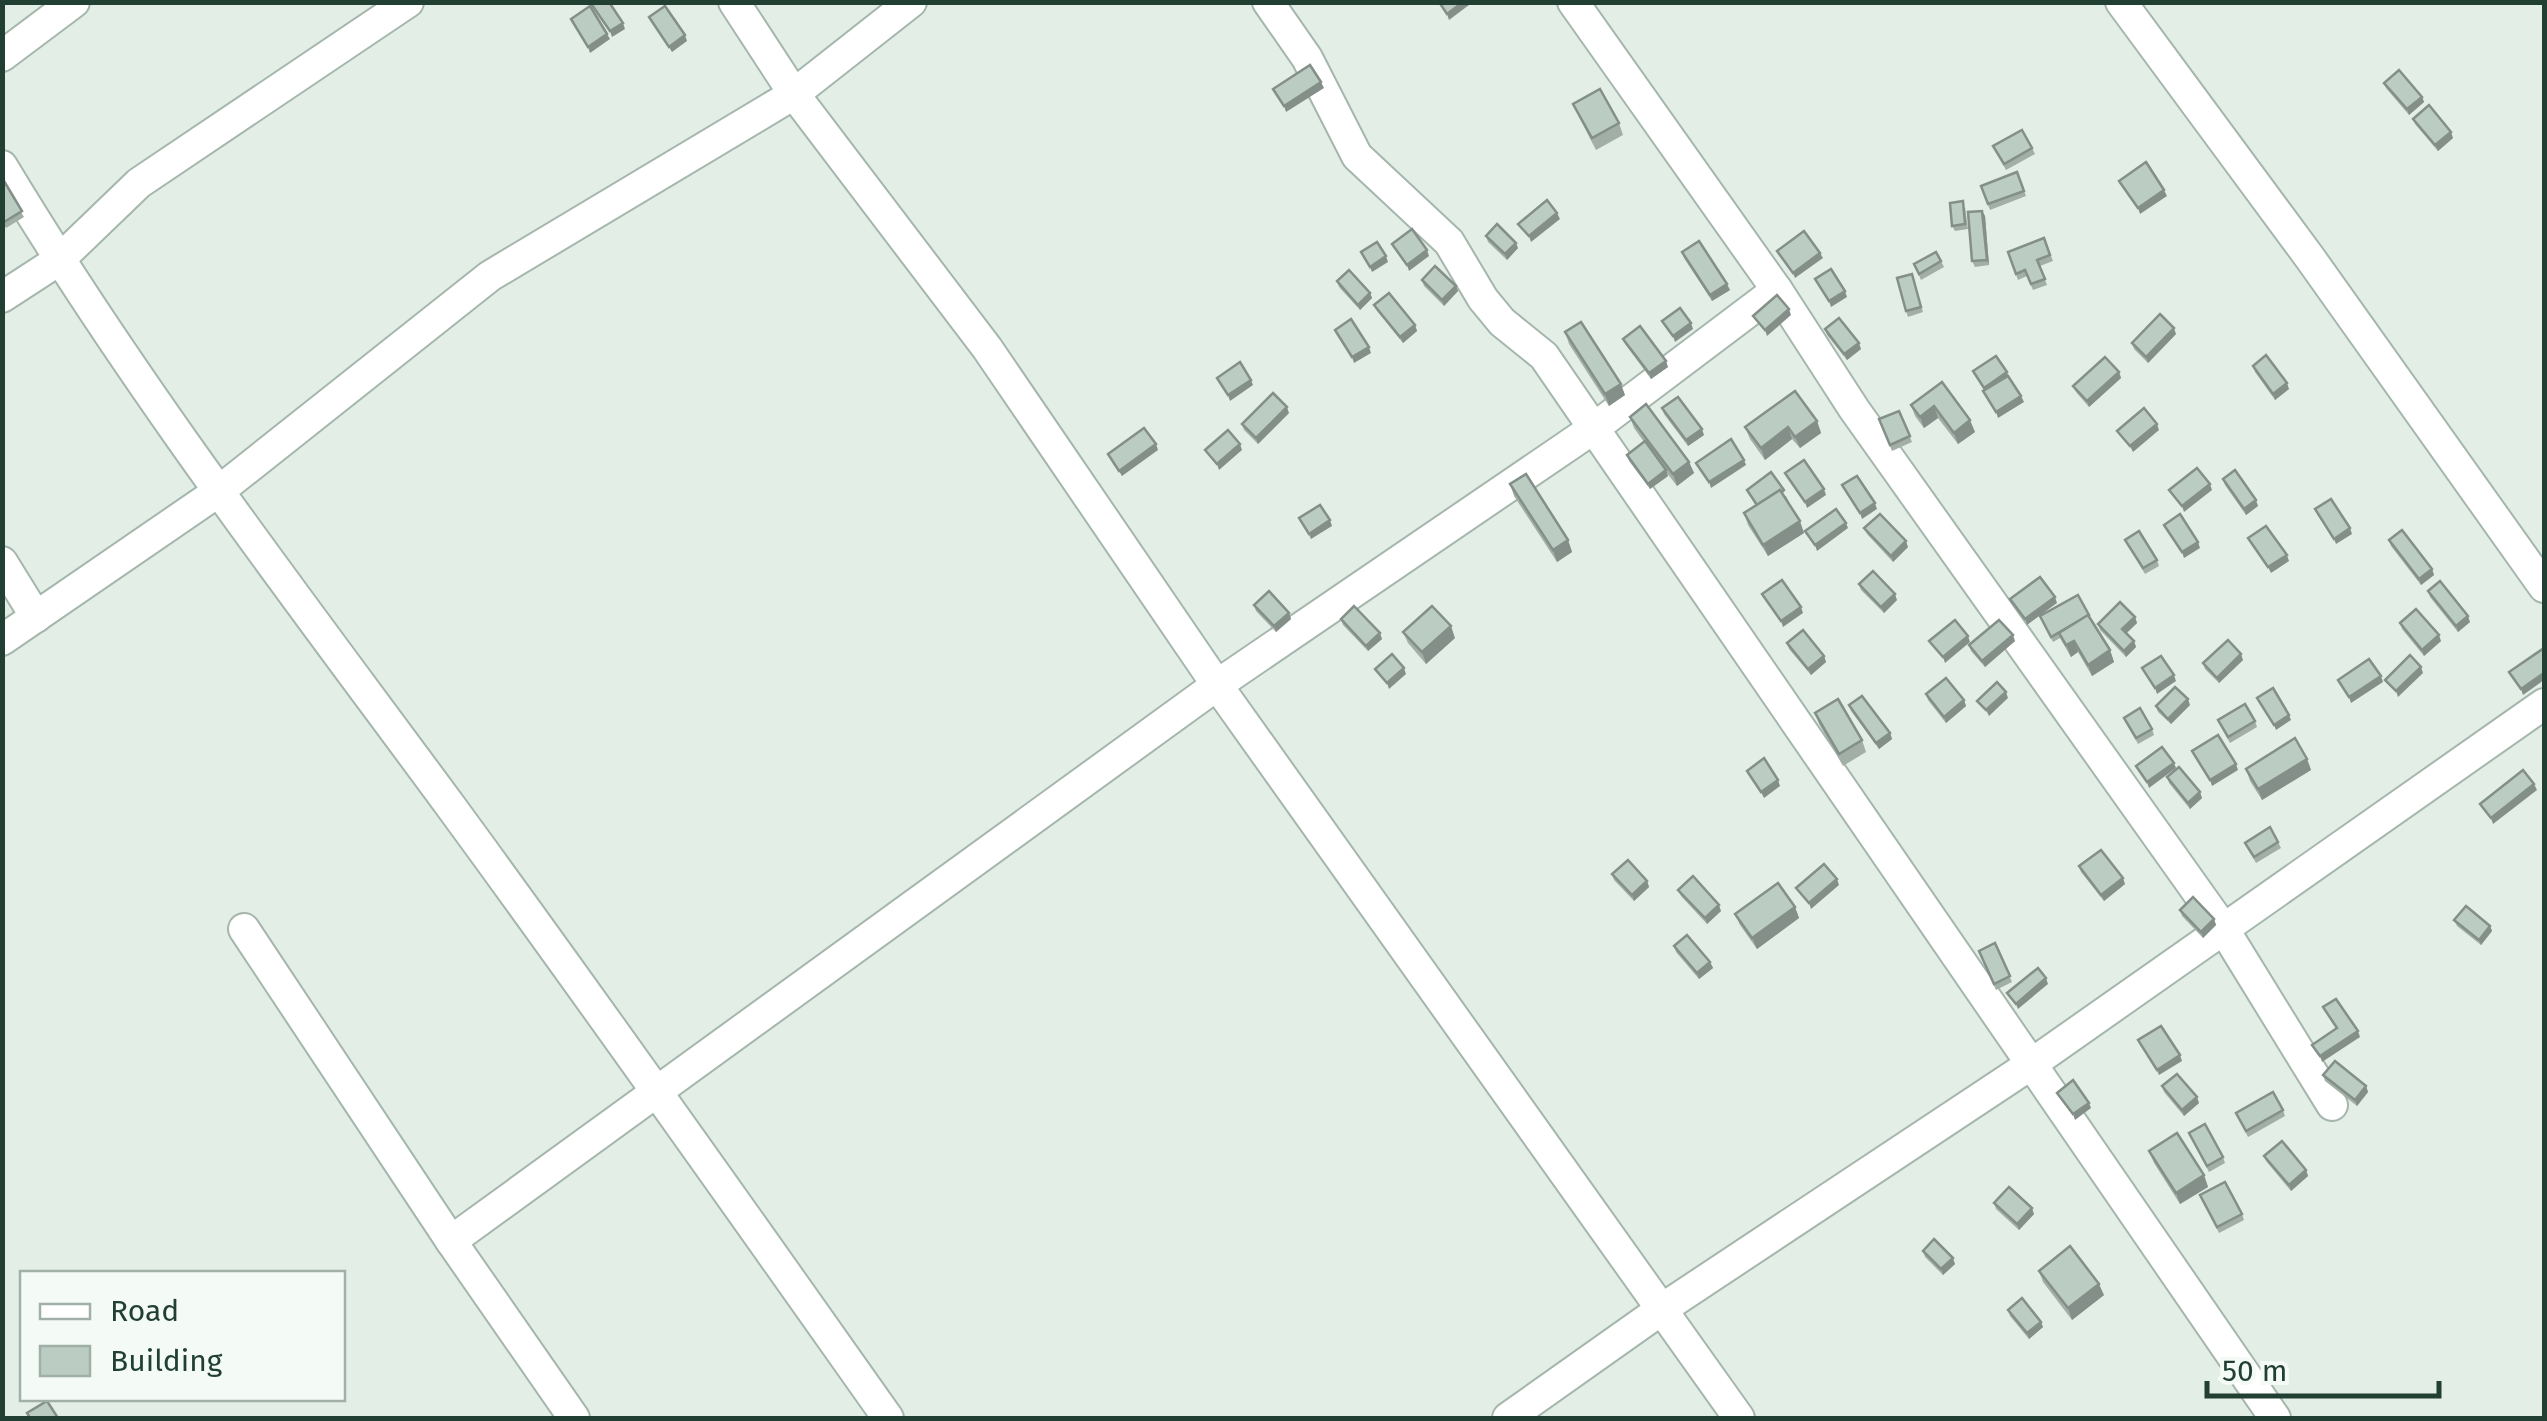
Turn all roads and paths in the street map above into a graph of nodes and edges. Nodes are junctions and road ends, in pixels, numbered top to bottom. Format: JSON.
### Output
{"nodes":[{"id":1,"x":74,"y":2,"type":"edge"},
{"id":2,"x":408,"y":2,"type":"edge"},
{"id":3,"x":734,"y":2,"type":"edge"},
{"id":4,"x":912,"y":2,"type":"edge"},
{"id":5,"x":1268,"y":2,"type":"edge"},
{"id":6,"x":1573,"y":2,"type":"edge"},
{"id":7,"x":2120,"y":2,"type":"edge"},
{"id":8,"x":2,"y":56,"type":"edge"},
{"id":9,"x":794,"y":94,"type":"junction"},
{"id":10,"x":2,"y":166,"type":"edge"},
{"id":11,"x":59,"y":260,"type":"junction"},
{"id":12,"x":1777,"y":290,"type":"junction"},
{"id":13,"x":2,"y":298,"type":"edge"},
{"id":14,"x":1594,"y":428,"type":"junction"},
{"id":15,"x":219,"y":492,"type":"junction"},
{"id":16,"x":2,"y":562,"type":"edge"},
{"id":17,"x":2544,"y":587,"type":"edge"},
{"id":18,"x":36,"y":617,"type":"junction"},
{"id":19,"x":2,"y":640,"type":"edge"},
{"id":20,"x":1217,"y":685,"type":"junction"},
{"id":21,"x":2544,"y":704,"type":"edge"},
{"id":22,"x":2223,"y":928,"type":"junction"},
{"id":23,"x":244,"y":929,"type":"dead end"},
{"id":24,"x":2030,"y":1065,"type":"junction"},
{"id":25,"x":657,"y":1092,"type":"junction"},
{"id":26,"x":2332,"y":1105,"type":"dead end"},
{"id":27,"x":451,"y":1241,"type":"junction"},
{"id":28,"x":1662,"y":1309,"type":"junction"},
{"id":29,"x":574,"y":1418,"type":"edge"},
{"id":30,"x":888,"y":1418,"type":"edge"},
{"id":31,"x":1508,"y":1418,"type":"edge"},
{"id":32,"x":1739,"y":1418,"type":"edge"},
{"id":33,"x":2275,"y":1418,"type":"edge"}],
"edges":[{"from":1,"to":8,"type":"street"},
{"from":2,"to":11,"type":"street"},
{"from":3,"to":9,"type":"street"},
{"from":4,"to":9,"type":"street"},
{"from":5,"to":14,"type":"street"},
{"from":6,"to":12,"type":"street"},
{"from":7,"to":17,"type":"street"},
{"from":9,"to":15,"type":"street"},
{"from":9,"to":20,"type":"street"},
{"from":10,"to":11,"type":"street"},
{"from":11,"to":13,"type":"street"},
{"from":11,"to":15,"type":"street"},
{"from":12,"to":14,"type":"street"},
{"from":12,"to":22,"type":"street"},
{"from":14,"to":20,"type":"street"},
{"from":14,"to":24,"type":"street"},
{"from":15,"to":18,"type":"street"},
{"from":15,"to":25,"type":"street"},
{"from":16,"to":18,"type":"street"},
{"from":18,"to":19,"type":"street"},
{"from":20,"to":25,"type":"street"},
{"from":20,"to":28,"type":"street"},
{"from":21,"to":22,"type":"street"},
{"from":22,"to":24,"type":"street"},
{"from":22,"to":26,"type":"street"},
{"from":23,"to":27,"type":"street"},
{"from":24,"to":28,"type":"street"},
{"from":24,"to":33,"type":"street"},
{"from":25,"to":27,"type":"street"},
{"from":25,"to":30,"type":"street"},
{"from":27,"to":29,"type":"street"},
{"from":28,"to":31,"type":"street"},
{"from":28,"to":32,"type":"street"}]}
